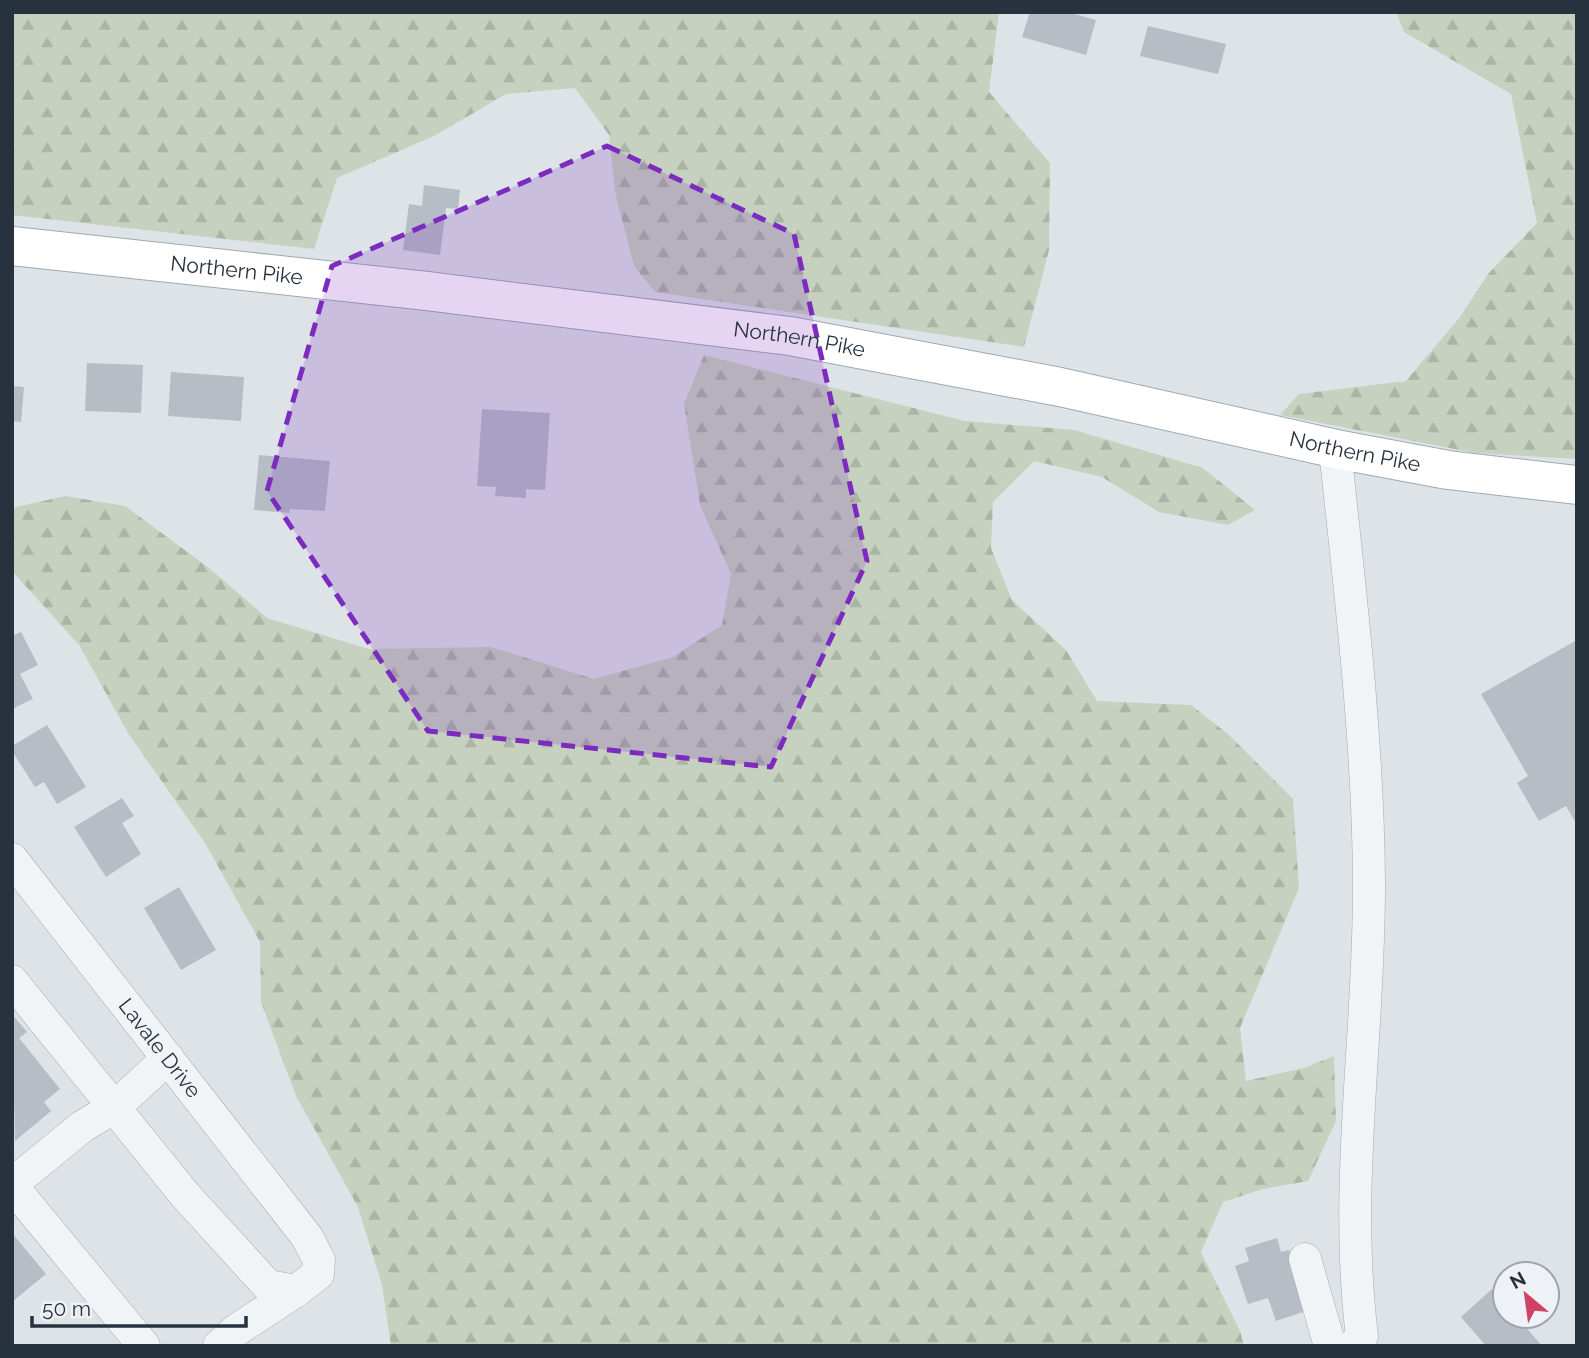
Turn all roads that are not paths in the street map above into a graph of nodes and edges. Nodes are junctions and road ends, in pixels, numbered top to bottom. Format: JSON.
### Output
{"nodes":[{"id":1,"x":12,"y":246,"type":"edge"},
{"id":2,"x":1335,"y":449,"type":"junction"},
{"id":3,"x":1577,"y":485,"type":"edge"},
{"id":4,"x":12,"y":859,"type":"edge"},
{"id":5,"x":12,"y":981,"type":"edge"},
{"id":6,"x":168,"y":1059,"type":"junction"},
{"id":7,"x":115,"y":1107,"type":"junction"},
{"id":8,"x":12,"y":1185,"type":"edge"},
{"id":9,"x":1305,"y":1259,"type":"dead end"},
{"id":10,"x":296,"y":1291,"type":"junction"},
{"id":11,"x":227,"y":1338,"type":"edge"},
{"id":12,"x":144,"y":1346,"type":"edge"},
{"id":13,"x":1330,"y":1346,"type":"edge"},
{"id":14,"x":1353,"y":1346,"type":"edge"}],
"edges":[{"from":1,"to":2,"type":"main road","name":"Northern Pike"},
{"from":2,"to":3,"type":"main road","name":"Northern Pike"},
{"from":2,"to":14,"type":"street"},
{"from":4,"to":6,"type":"street","name":"Lavale Drive"},
{"from":5,"to":7,"type":"street"},
{"from":6,"to":7,"type":"street"},
{"from":6,"to":10,"type":"street","name":"Lavale Drive"},
{"from":7,"to":8,"type":"street"},
{"from":7,"to":10,"type":"street"},
{"from":8,"to":12,"type":"street"},
{"from":9,"to":13,"type":"street"},
{"from":10,"to":11,"type":"street","name":"Lavale Drive"}]}
